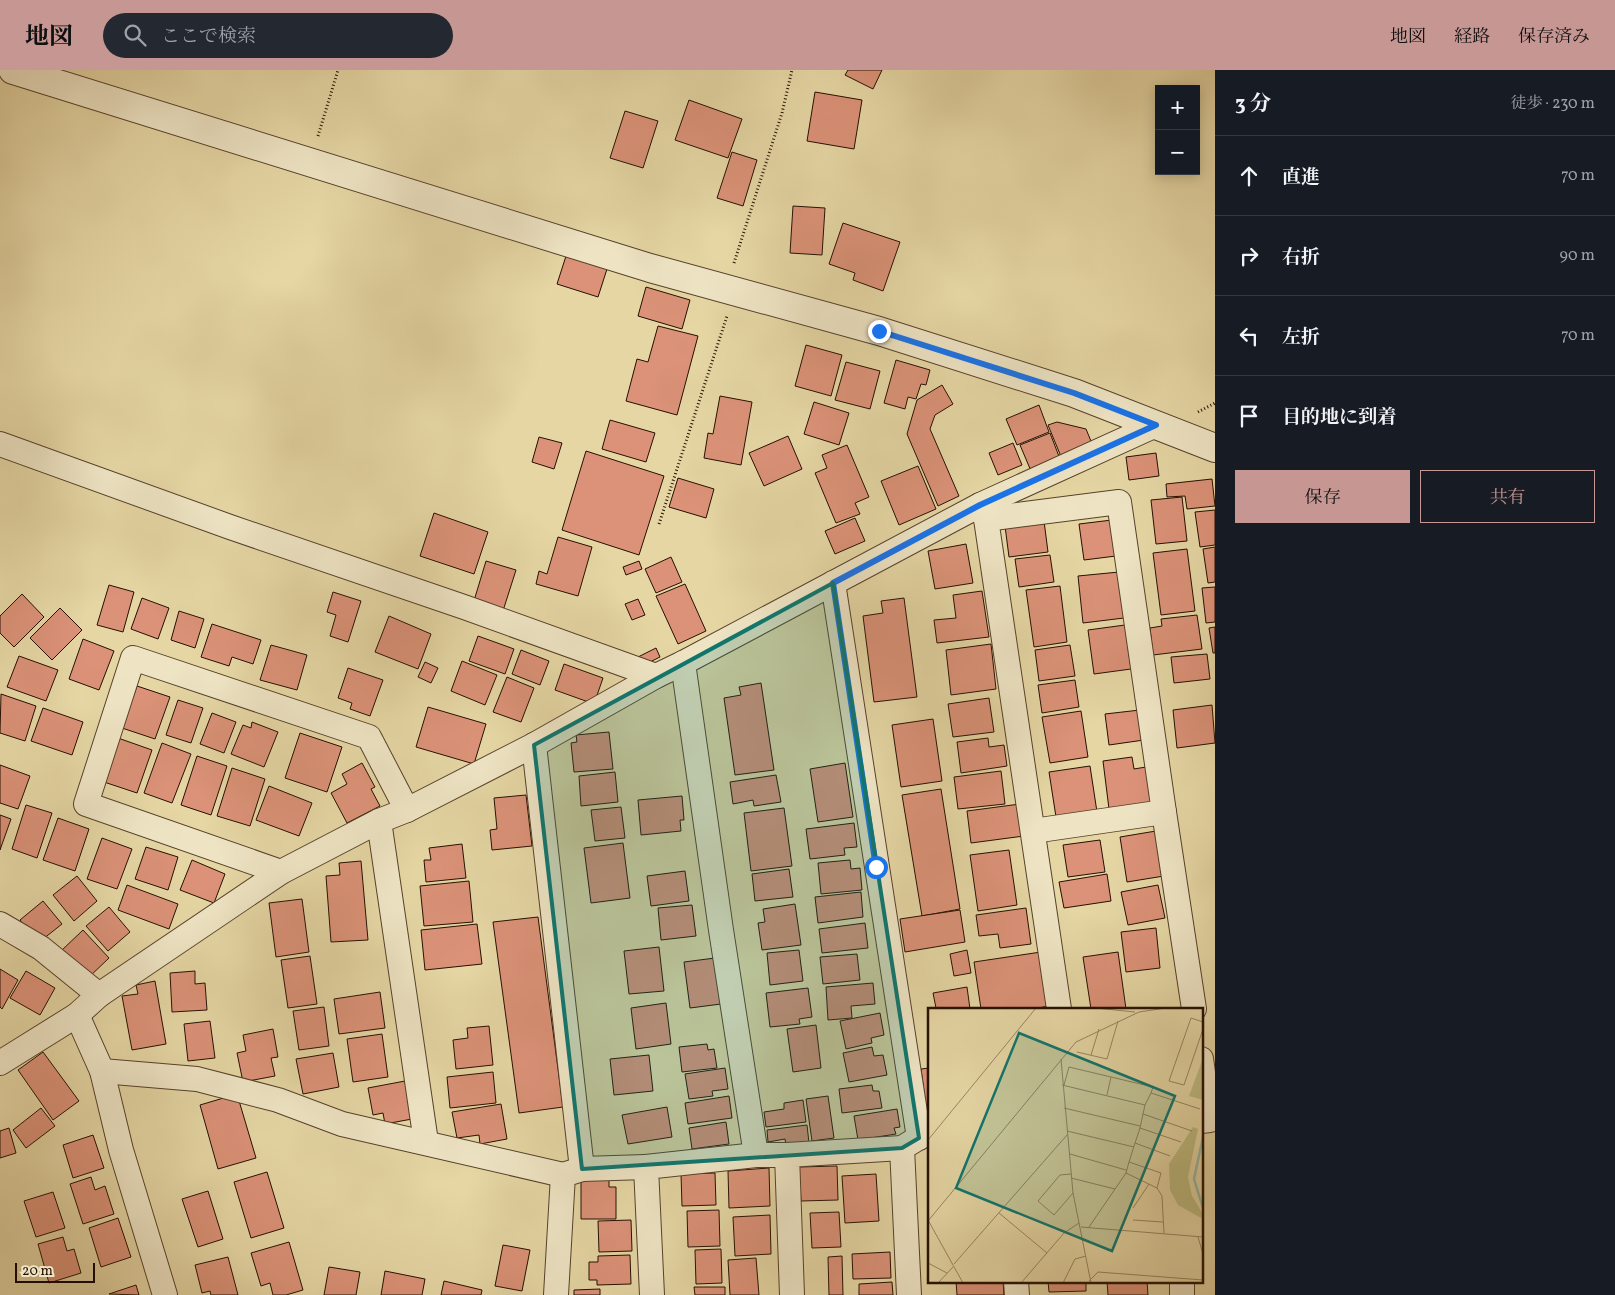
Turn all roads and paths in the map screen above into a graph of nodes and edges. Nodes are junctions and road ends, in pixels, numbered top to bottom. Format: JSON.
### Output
{"nodes":[{"id":1,"x":13,"y":70,"type":"edge"},
{"id":2,"x":338,"y":70,"type":"edge"},
{"id":3,"x":792,"y":70,"type":"edge"},
{"id":4,"x":310,"y":162,"type":"junction"},
{"id":5,"x":730,"y":290,"type":"junction"},
{"id":6,"x":1156,"y":425,"type":"junction"},
{"id":7,"x":0,"y":444,"type":"edge"},
{"id":8,"x":1215,"y":448,"type":"edge"},
{"id":9,"x":983,"y":512,"type":"junction"},
{"id":10,"x":659,"y":524,"type":"dead end"},
{"id":11,"x":833,"y":583,"type":"junction"},
{"id":12,"x":683,"y":663,"type":"junction"},
{"id":13,"x":656,"y":676,"type":"junction"},
{"id":14,"x":534,"y":745,"type":"junction"},
{"id":15,"x":407,"y":810,"type":"junction"},
{"id":16,"x":1164,"y":812,"type":"junction"},
{"id":17,"x":379,"y":821,"type":"junction"},
{"id":18,"x":1033,"y":831,"type":"junction"},
{"id":19,"x":281,"y":872,"type":"junction"},
{"id":20,"x":0,"y":924,"type":"edge"},
{"id":21,"x":99,"y":995,"type":"junction"},
{"id":22,"x":1059,"y":1008,"type":"edge"},
{"id":23,"x":1194,"y":1008,"type":"edge"},
{"id":24,"x":77,"y":1015,"type":"junction"},
{"id":25,"x":0,"y":1063,"type":"edge"},
{"id":26,"x":1202,"y":1066,"type":"edge"},
{"id":27,"x":102,"y":1071,"type":"junction"},
{"id":28,"x":1202,"y":1121,"type":"edge"},
{"id":29,"x":916,"y":1141,"type":"edge"},
{"id":30,"x":426,"y":1142,"type":"junction"},
{"id":31,"x":756,"y":1155,"type":"junction"},
{"id":32,"x":786,"y":1155,"type":"junction"},
{"id":33,"x":646,"y":1167,"type":"junction"},
{"id":34,"x":573,"y":1172,"type":"junction"},
{"id":35,"x":1016,"y":1282,"type":"edge"},
{"id":36,"x":1182,"y":1282,"type":"edge"},
{"id":37,"x":165,"y":1295,"type":"edge"},
{"id":38,"x":556,"y":1295,"type":"edge"},
{"id":39,"x":652,"y":1295,"type":"edge"},
{"id":40,"x":792,"y":1295,"type":"edge"},
{"id":41,"x":909,"y":1295,"type":"edge"},
{"id":42,"x":1017,"y":1295,"type":"edge"},
{"id":43,"x":1182,"y":1295,"type":"edge"}],
"edges":[{"from":1,"to":4,"type":"street"},
{"from":2,"to":4,"type":"path"},
{"from":3,"to":5,"type":"path"},
{"from":4,"to":5,"type":"street"},
{"from":5,"to":6,"type":"street"},
{"from":5,"to":10,"type":"path"},
{"from":6,"to":8,"type":"street"},
{"from":6,"to":9,"type":"street"},
{"from":7,"to":13,"type":"street"},
{"from":9,"to":11,"type":"street"},
{"from":9,"to":16,"type":"street"},
{"from":9,"to":18,"type":"street"},
{"from":11,"to":12,"type":"street"},
{"from":11,"to":29,"type":"street"},
{"from":12,"to":13,"type":"street"},
{"from":12,"to":31,"type":"street"},
{"from":13,"to":14,"type":"street"},
{"from":14,"to":15,"type":"street"},
{"from":14,"to":34,"type":"street"},
{"from":15,"to":17,"type":"street"},
{"from":15,"to":19,"type":"street"},
{"from":16,"to":18,"type":"street"},
{"from":16,"to":23,"type":"street"},
{"from":17,"to":19,"type":"street"},
{"from":17,"to":30,"type":"street"},
{"from":18,"to":22,"type":"street"},
{"from":19,"to":21,"type":"street"},
{"from":20,"to":21,"type":"street"},
{"from":21,"to":24,"type":"street"},
{"from":24,"to":25,"type":"street"},
{"from":24,"to":27,"type":"street"},
{"from":26,"to":28,"type":"street"},
{"from":27,"to":30,"type":"street"},
{"from":27,"to":37,"type":"street"},
{"from":29,"to":32,"type":"street"},
{"from":29,"to":41,"type":"street"},
{"from":30,"to":34,"type":"street"},
{"from":31,"to":32,"type":"street"},
{"from":31,"to":33,"type":"street"},
{"from":32,"to":40,"type":"street"},
{"from":33,"to":34,"type":"street"},
{"from":33,"to":39,"type":"street"},
{"from":34,"to":38,"type":"street"},
{"from":35,"to":42,"type":"street"},
{"from":36,"to":43,"type":"street"}]}
